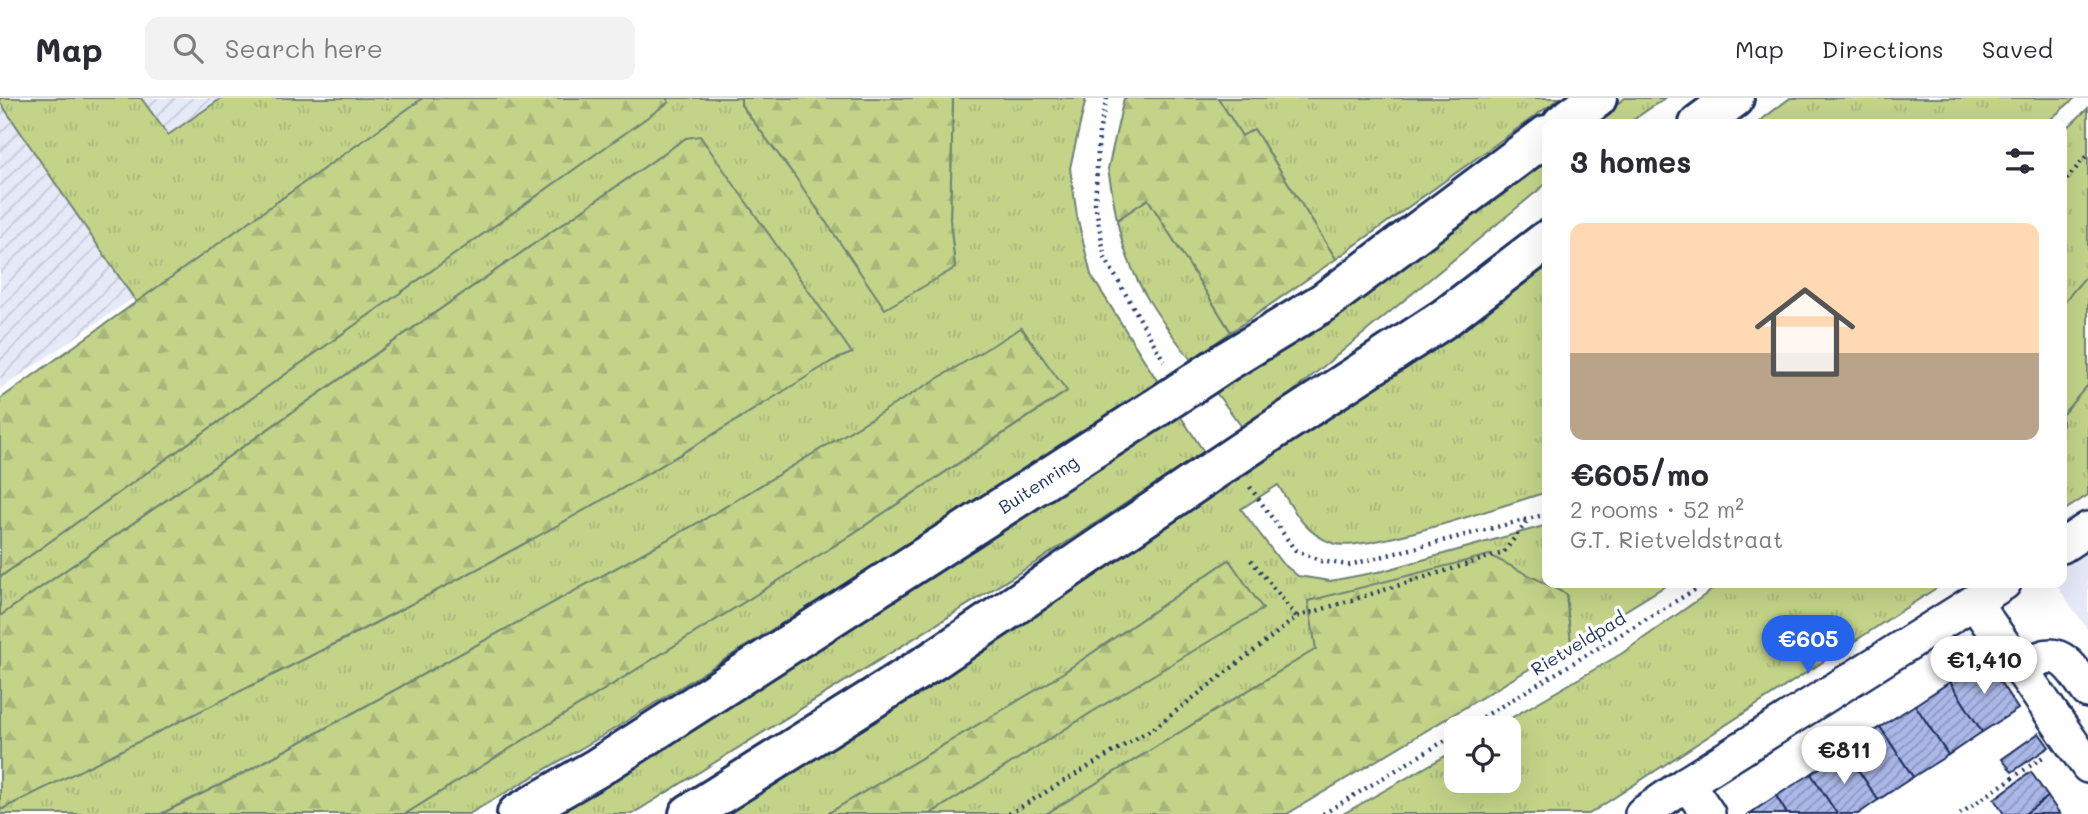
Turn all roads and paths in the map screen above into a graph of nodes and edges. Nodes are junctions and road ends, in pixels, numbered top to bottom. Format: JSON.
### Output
{"nodes":[{"id":1,"x":1597,"y":98,"type":"edge"},
{"id":2,"x":1734,"y":98,"type":"edge"},
{"id":3,"x":1569,"y":119,"type":"edge"},
{"id":4,"x":1706,"y":119,"type":"edge"},
{"id":5,"x":1542,"y":139,"type":"edge"},
{"id":6,"x":2088,"y":154,"type":"edge"},
{"id":7,"x":2067,"y":179,"type":"edge"},
{"id":8,"x":1542,"y":244,"type":"edge"},
{"id":9,"x":1530,"y":518,"type":"dead end"},
{"id":10,"x":2088,"y":529,"type":"edge"},
{"id":11,"x":2067,"y":543,"type":"edge"},
{"id":12,"x":1251,"y":560,"type":"dead end"},
{"id":13,"x":1698,"y":588,"type":"edge"},
{"id":14,"x":1996,"y":588,"type":"edge"},
{"id":15,"x":1975,"y":602,"type":"junction"},
{"id":16,"x":1297,"y":617,"type":"junction"},
{"id":17,"x":2022,"y":672,"type":"junction"},
{"id":18,"x":2088,"y":691,"type":"edge"},
{"id":19,"x":1485,"y":716,"type":"edge"},
{"id":20,"x":2069,"y":739,"type":"junction"},
{"id":21,"x":1444,"y":741,"type":"edge"},
{"id":22,"x":2088,"y":766,"type":"edge"},
{"id":23,"x":1686,"y":783,"type":"junction"},
{"id":24,"x":517,"y":814,"type":"edge"},
{"id":25,"x":689,"y":814,"type":"edge"},
{"id":26,"x":1009,"y":814,"type":"edge"},
{"id":27,"x":1323,"y":814,"type":"edge"},
{"id":28,"x":1642,"y":814,"type":"edge"},
{"id":29,"x":1708,"y":814,"type":"edge"},
{"id":30,"x":1960,"y":814,"type":"edge"}],
"edges":[{"from":1,"to":3,"type":"highway"},
{"from":2,"to":4,"type":"highway"},
{"from":5,"to":24,"type":"highway","name":"Buitenring","bridge":true},
{"from":6,"to":7,"type":"path"},
{"from":8,"to":25,"type":"highway","bridge":true},
{"from":9,"to":16,"type":"path"},
{"from":10,"to":11,"type":"street"},
{"from":12,"to":16,"type":"path"},
{"from":13,"to":19,"type":"path","name":"Rietveldpad"},
{"from":14,"to":15,"type":"street"},
{"from":15,"to":17,"type":"street"},
{"from":15,"to":23,"type":"street"},
{"from":16,"to":26,"type":"path"},
{"from":17,"to":18,"type":"street"},
{"from":17,"to":20,"type":"street"},
{"from":20,"to":22,"type":"street"},
{"from":20,"to":30,"type":"path"},
{"from":21,"to":27,"type":"path"},
{"from":23,"to":28,"type":"street"},
{"from":23,"to":29,"type":"street"}]}
